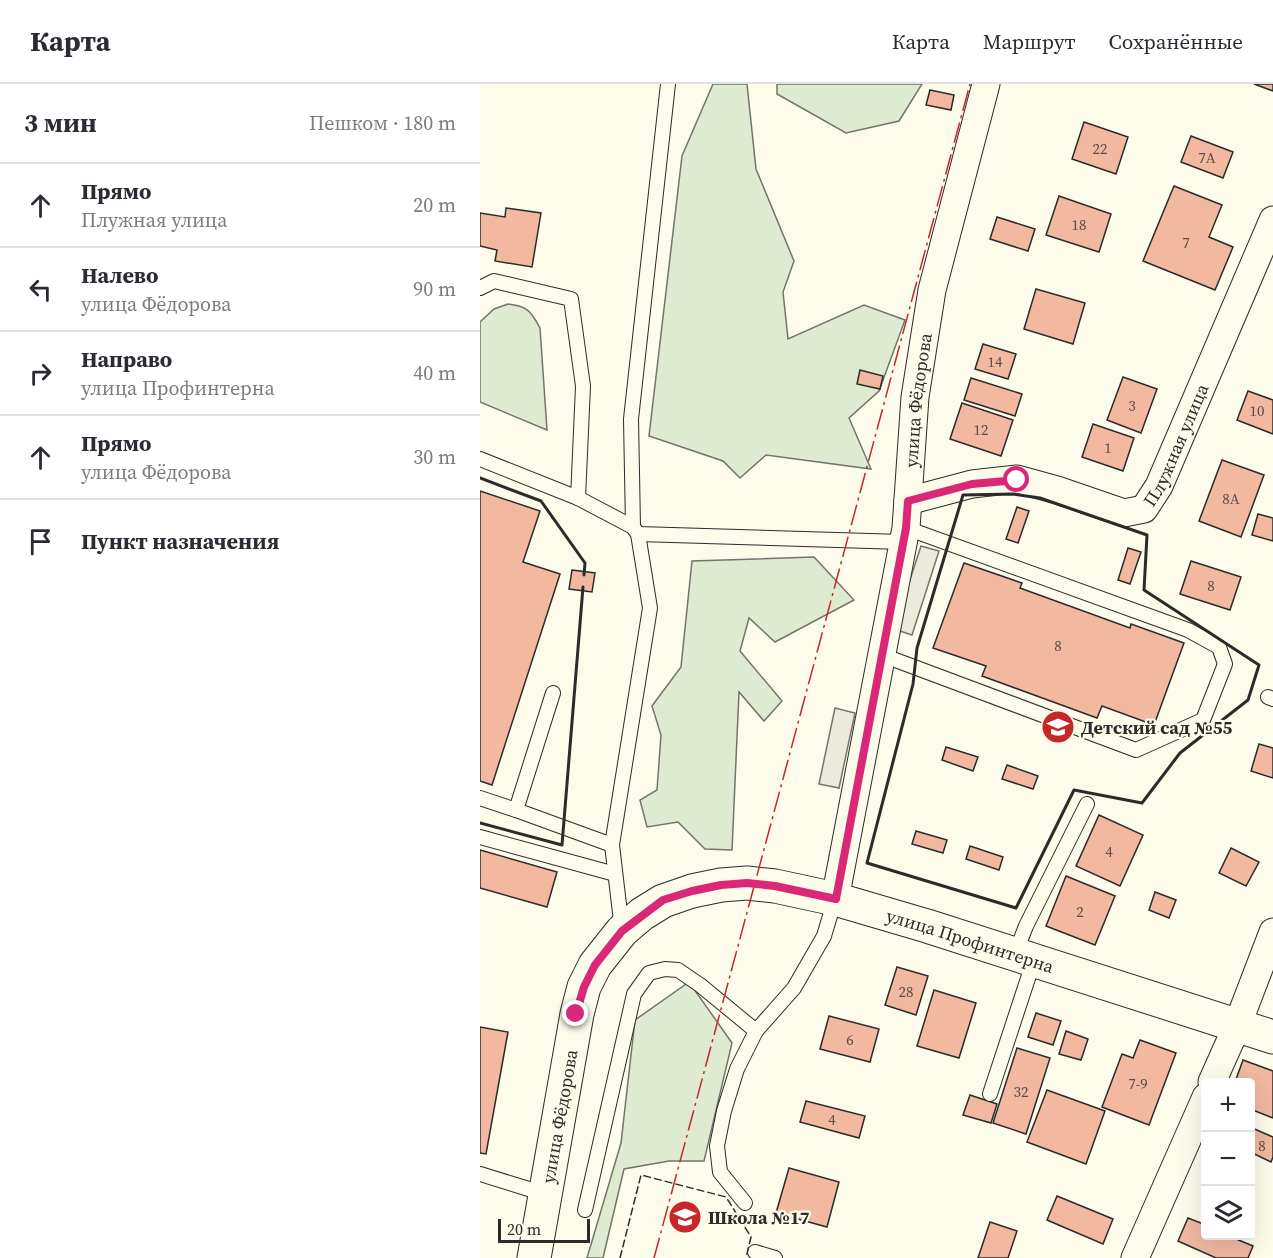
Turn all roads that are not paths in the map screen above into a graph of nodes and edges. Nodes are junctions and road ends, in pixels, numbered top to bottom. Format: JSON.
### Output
{"nodes":[{"id":1,"x":668,"y":84,"type":"edge"},
{"id":2,"x":986,"y":84,"type":"edge"},
{"id":3,"x":1273,"y":220,"type":"edge"},
{"id":4,"x":480,"y":288,"type":"edge"},
{"id":5,"x":480,"y":459,"type":"edge"},
{"id":6,"x":578,"y":498,"type":"junction"},
{"id":7,"x":908,"y":501,"type":"junction"},
{"id":8,"x":635,"y":530,"type":"junction"},
{"id":9,"x":904,"y":535,"type":"junction"},
{"id":10,"x":882,"y":655,"type":"junction"},
{"id":11,"x":553,"y":693,"type":"dead end"},
{"id":12,"x":480,"y":798,"type":"edge"},
{"id":13,"x":1087,"y":804,"type":"dead end"},
{"id":14,"x":516,"y":810,"type":"junction"},
{"id":15,"x":480,"y":837,"type":"edge"},
{"id":16,"x":612,"y":845,"type":"junction"},
{"id":17,"x":615,"y":874,"type":"junction"},
{"id":18,"x":836,"y":899,"type":"junction"},
{"id":19,"x":663,"y":900,"type":"joint"},
{"id":20,"x":622,"y":931,"type":"junction"},
{"id":21,"x":1273,"y":932,"type":"edge"},
{"id":22,"x":1024,"y":957,"type":"junction"},
{"id":23,"x":1237,"y":1026,"type":"junction"},
{"id":24,"x":756,"y":1031,"type":"junction"},
{"id":25,"x":1273,"y":1037,"type":"edge"},
{"id":26,"x":1214,"y":1078,"type":"edge"},
{"id":27,"x":990,"y":1094,"type":"dead end"},
{"id":28,"x":1201,"y":1108,"type":"edge"},
{"id":29,"x":480,"y":1174,"type":"edge"},
{"id":30,"x":545,"y":1194,"type":"junction"},
{"id":31,"x":745,"y":1203,"type":"dead end"},
{"id":32,"x":585,"y":1210,"type":"dead end"},
{"id":33,"x":755,"y":1252,"type":"dead end"},
{"id":34,"x":534,"y":1258,"type":"edge"},
{"id":35,"x":775,"y":1258,"type":"edge"},
{"id":36,"x":1135,"y":1258,"type":"edge"}],
"edges":[{"from":1,"to":8,"type":"lane"},
{"from":2,"to":7,"type":"street","name":"улица Фёдорова"},
{"from":3,"to":7,"type":"street","name":"Плужная улица"},
{"from":4,"to":6,"type":"lane"},
{"from":5,"to":6,"type":"lane"},
{"from":6,"to":8,"type":"lane"},
{"from":7,"to":9,"type":"street","name":"улица Фёдорова"},
{"from":8,"to":9,"type":"lane"},
{"from":8,"to":16,"type":"lane"},
{"from":9,"to":10,"type":"street","name":"улица Фёдорова"},
{"from":9,"to":10,"type":"lane"},
{"from":10,"to":18,"type":"street","name":"улица Фёдорова"},
{"from":11,"to":14,"type":"lane"},
{"from":12,"to":14,"type":"lane"},
{"from":13,"to":22,"type":"lane"},
{"from":14,"to":16,"type":"lane"},
{"from":15,"to":17,"type":"lane"},
{"from":16,"to":17,"type":"lane"},
{"from":17,"to":20,"type":"lane"},
{"from":18,"to":19,"type":"main road","name":"улица Профинтерна"},
{"from":18,"to":22,"type":"main road","name":"улица Профинтерна"},
{"from":18,"to":24,"type":"lane"},
{"from":19,"to":20,"type":"main road","name":"улица Фёдорова"},
{"from":20,"to":30,"type":"main road","name":"улица Фёдорова"},
{"from":21,"to":23,"type":"street"},
{"from":22,"to":23,"type":"main road","name":"улица Профинтерна"},
{"from":22,"to":27,"type":"lane"},
{"from":23,"to":25,"type":"main road","name":"улица Профинтерна"},
{"from":23,"to":26,"type":"street"},
{"from":24,"to":31,"type":"lane"},
{"from":24,"to":32,"type":"lane"},
{"from":28,"to":36,"type":"street"},
{"from":29,"to":30,"type":"lane"},
{"from":30,"to":34,"type":"main road","name":"улица Фёдорова"},
{"from":33,"to":35,"type":"lane"}]}
